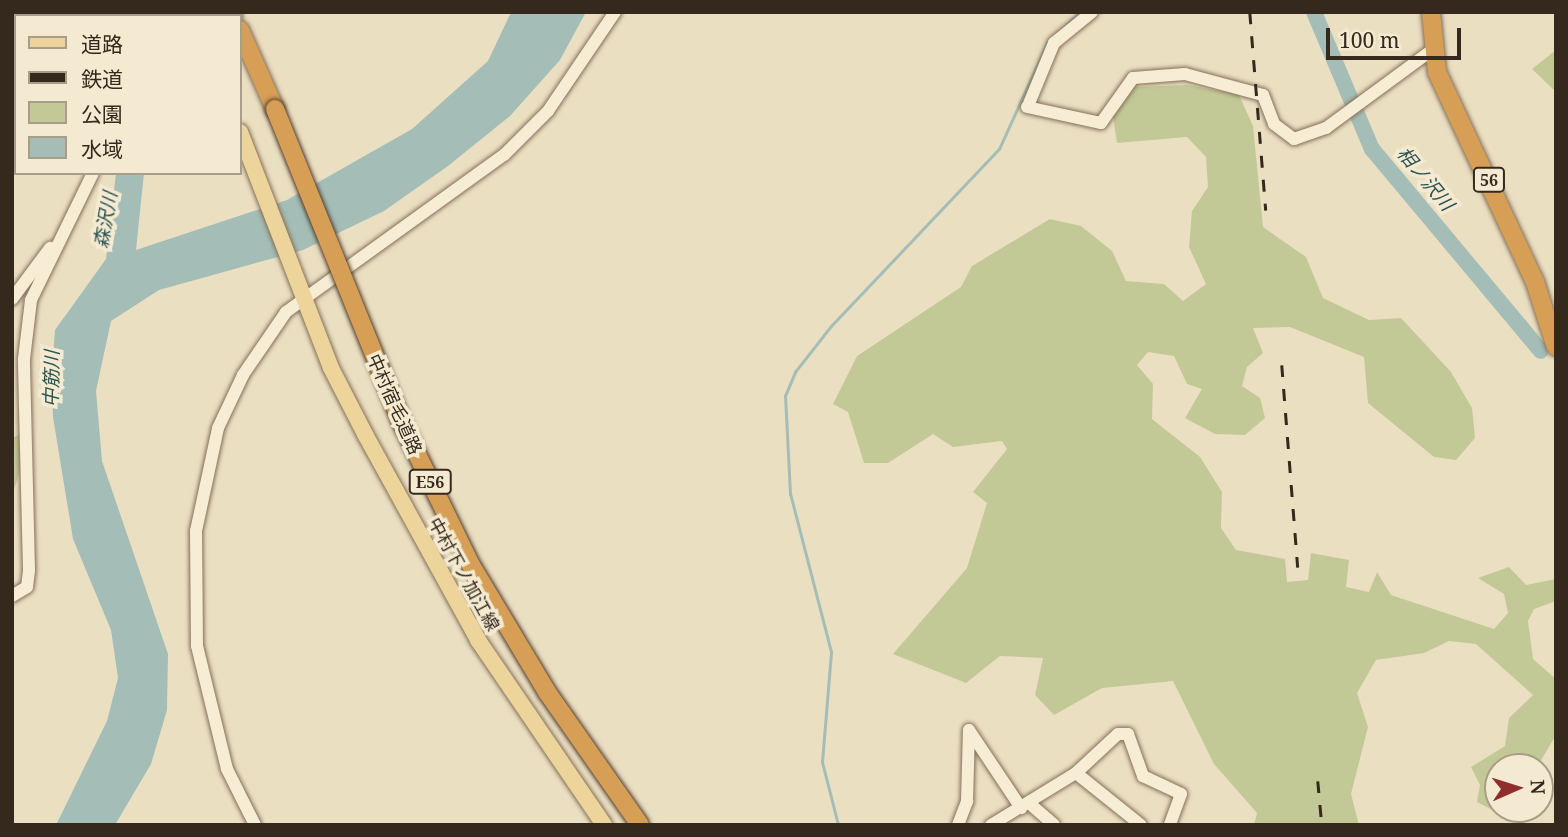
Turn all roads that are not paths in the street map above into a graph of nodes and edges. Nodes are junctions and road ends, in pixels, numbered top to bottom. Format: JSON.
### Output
{"nodes":[{"id":1,"x":79,"y":12,"type":"edge"},
{"id":2,"x":615,"y":12,"type":"edge"},
{"id":3,"x":1092,"y":12,"type":"edge"},
{"id":4,"x":1431,"y":12,"type":"edge"},
{"id":5,"x":101,"y":13,"type":"edge"},
{"id":6,"x":242,"y":35,"type":"edge"},
{"id":7,"x":1431,"y":51,"type":"junction"},
{"id":8,"x":242,"y":138,"type":"edge"},
{"id":9,"x":92,"y":175,"type":"edge"},
{"id":10,"x":61,"y":242,"type":"junction"},
{"id":11,"x":301,"y":296,"type":"junction"},
{"id":12,"x":12,"y":299,"type":"edge"},
{"id":13,"x":1556,"y":347,"type":"edge"},
{"id":14,"x":12,"y":596,"type":"edge"},
{"id":15,"x":1076,"y":773,"type":"junction"},
{"id":16,"x":1025,"y":806,"type":"junction"},
{"id":17,"x":255,"y":825,"type":"edge"},
{"id":18,"x":604,"y":825,"type":"edge"},
{"id":19,"x":640,"y":825,"type":"edge"},
{"id":20,"x":958,"y":825,"type":"edge"},
{"id":21,"x":991,"y":825,"type":"edge"},
{"id":22,"x":1054,"y":825,"type":"edge"},
{"id":23,"x":1141,"y":825,"type":"edge"},
{"id":24,"x":1170,"y":825,"type":"edge"}],
"edges":[{"from":1,"to":5,"type":"street"},
{"from":2,"to":11,"type":"street"},
{"from":3,"to":7,"type":"street"},
{"from":4,"to":7,"type":"highway","number":"56"},
{"from":6,"to":19,"type":"highway","name":"中村宿毛道路","number":"E56","bridge":true},
{"from":7,"to":13,"type":"highway","number":"56"},
{"from":8,"to":11,"type":"main road","name":"中村下ノ加江線"},
{"from":9,"to":10,"type":"street"},
{"from":10,"to":12,"type":"street"},
{"from":10,"to":14,"type":"street"},
{"from":11,"to":17,"type":"street"},
{"from":11,"to":18,"type":"main road","name":"中村下ノ加江線"},
{"from":15,"to":16,"type":"street"},
{"from":15,"to":23,"type":"street"},
{"from":15,"to":24,"type":"street"},
{"from":16,"to":20,"type":"street"},
{"from":16,"to":21,"type":"street"},
{"from":16,"to":22,"type":"street"}]}
